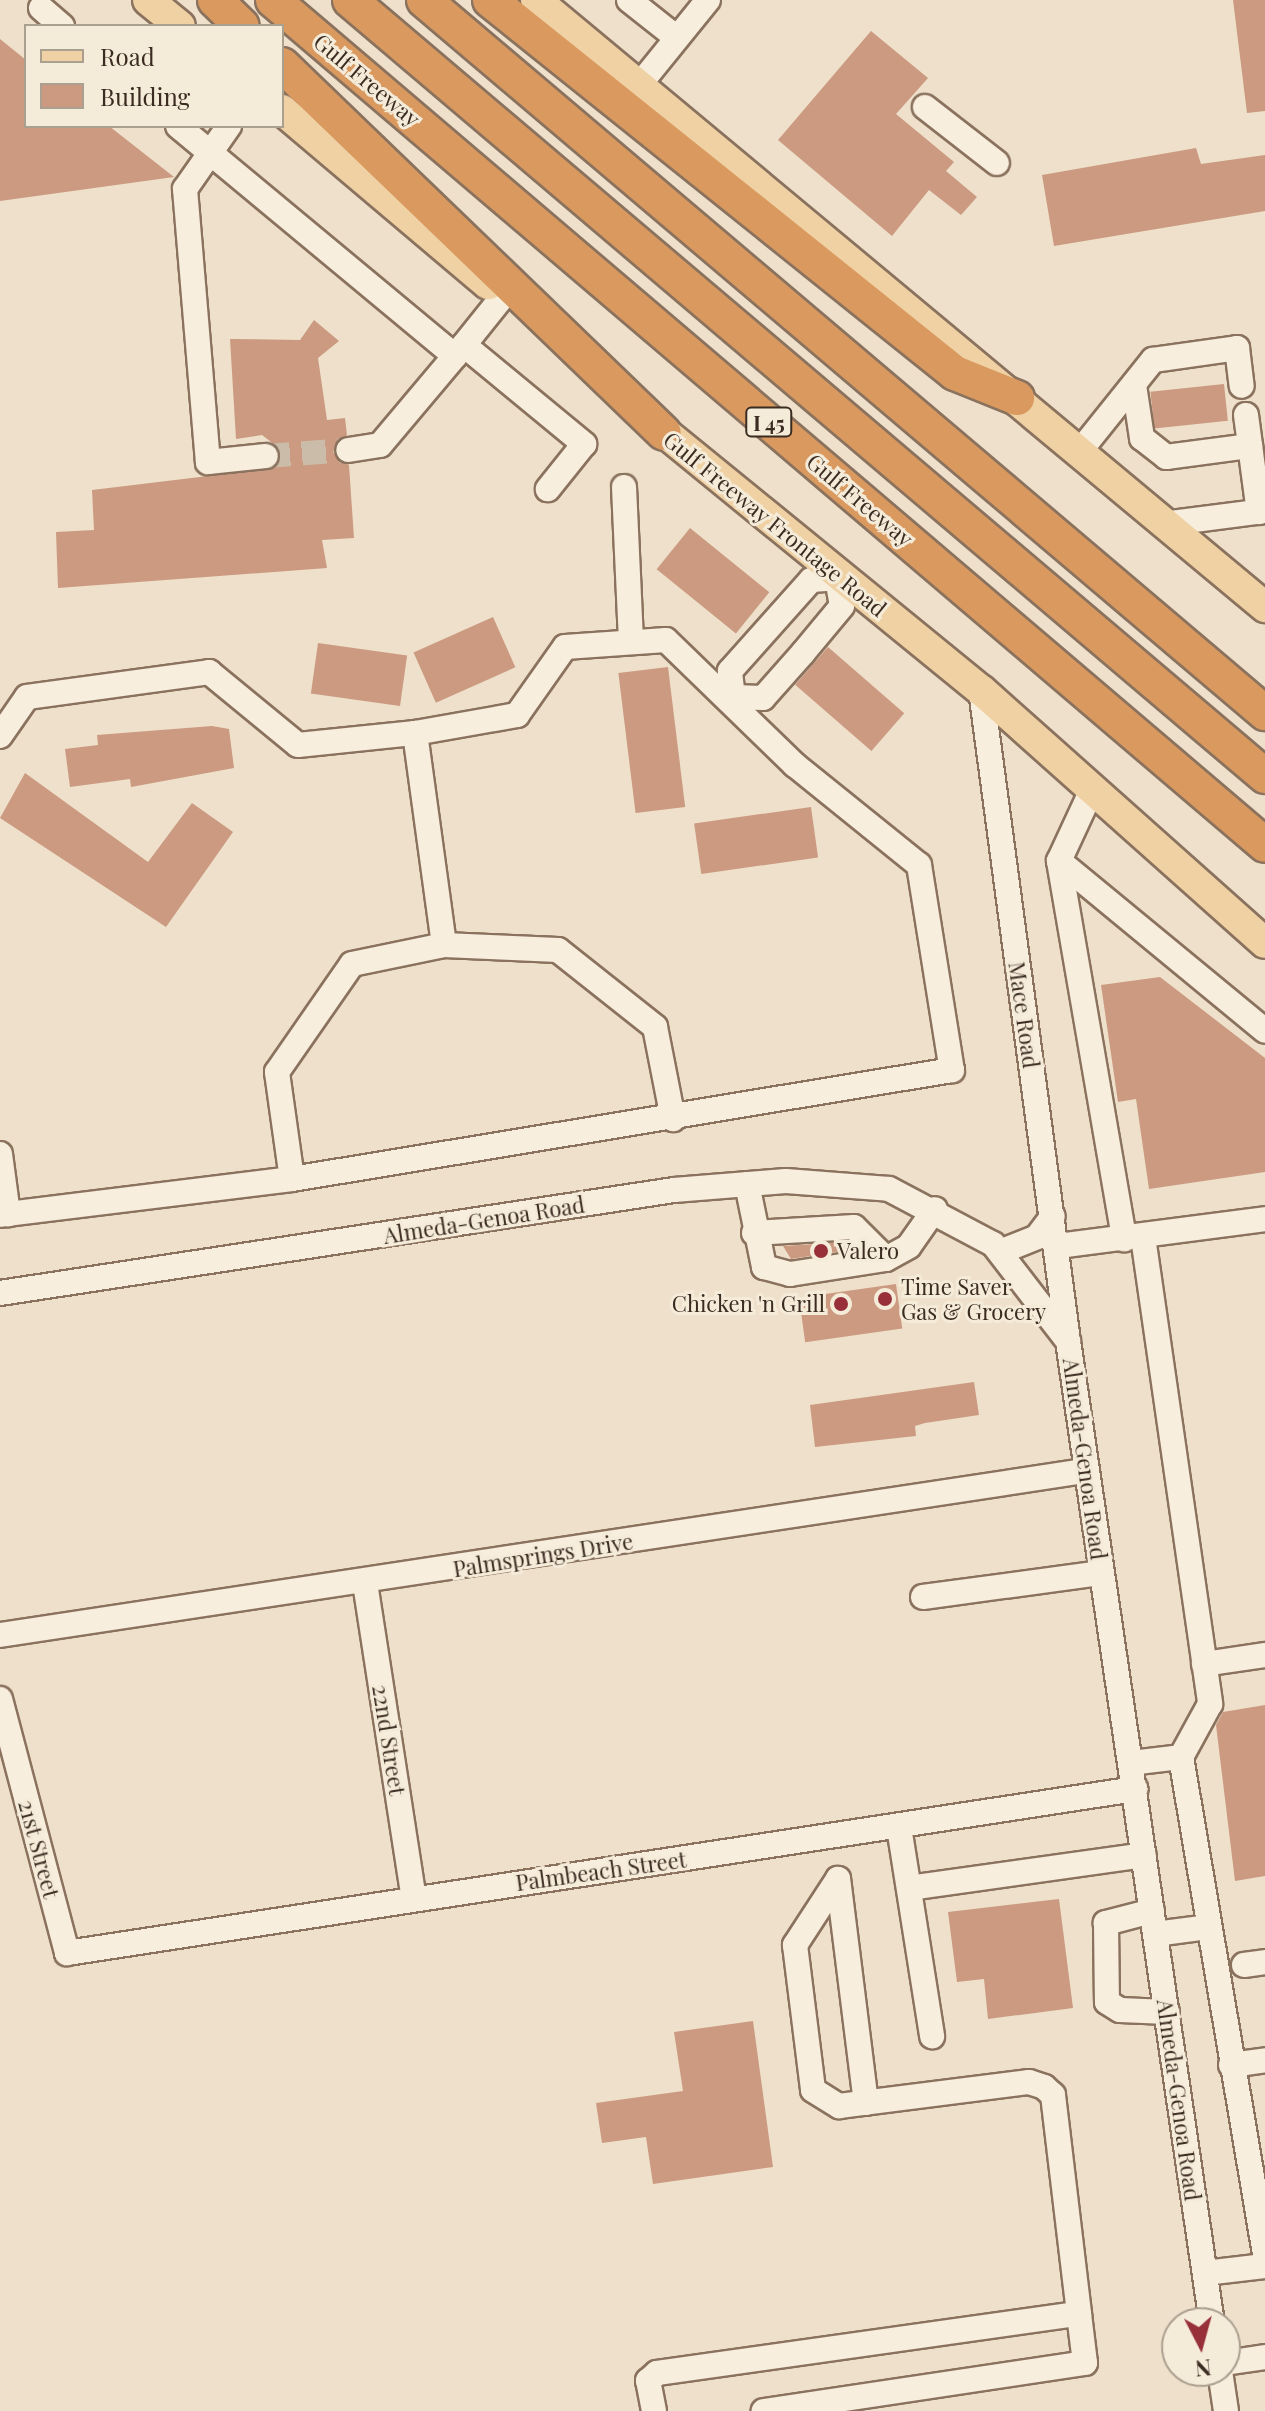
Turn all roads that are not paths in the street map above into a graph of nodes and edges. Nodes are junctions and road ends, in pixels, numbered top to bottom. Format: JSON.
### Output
{"nodes":[{"id":1,"x":148,"y":0,"type":"edge"},
{"id":2,"x":215,"y":0,"type":"edge"},
{"id":3,"x":273,"y":0,"type":"edge"},
{"id":4,"x":350,"y":0,"type":"edge"},
{"id":5,"x":424,"y":0,"type":"edge"},
{"id":6,"x":490,"y":0,"type":"edge"},
{"id":7,"x":536,"y":0,"type":"edge"},
{"id":8,"x":708,"y":0,"type":"edge"},
{"id":9,"x":635,"y":2,"type":"edge"},
{"id":10,"x":41,"y":8,"type":"dead end"},
{"id":11,"x":60,"y":24,"type":"edge"},
{"id":12,"x":178,"y":24,"type":"edge"},
{"id":13,"x":240,"y":24,"type":"edge"},
{"id":14,"x":677,"y":38,"type":"junction"},
{"id":15,"x":284,"y":67,"type":"edge"},
{"id":16,"x":640,"y":84,"type":"junction"},
{"id":17,"x":925,"y":107,"type":"dead end"},
{"id":18,"x":284,"y":112,"type":"edge"},
{"id":19,"x":180,"y":128,"type":"edge"},
{"id":20,"x":228,"y":128,"type":"edge"},
{"id":21,"x":209,"y":153,"type":"junction"},
{"id":22,"x":997,"y":163,"type":"dead end"},
{"id":23,"x":503,"y":296,"type":"junction"},
{"id":24,"x":459,"y":350,"type":"junction"},
{"id":25,"x":1134,"y":385,"type":"junction"},
{"id":26,"x":1242,"y":386,"type":"dead end"},
{"id":27,"x":1017,"y":398,"type":"junction"},
{"id":28,"x":1246,"y":415,"type":"dead end"},
{"id":29,"x":664,"y":433,"type":"junction"},
{"id":30,"x":1250,"y":446,"type":"junction"},
{"id":31,"x":348,"y":450,"type":"tunnel mouth"},
{"id":32,"x":1080,"y":451,"type":"junction"},
{"id":33,"x":266,"y":456,"type":"tunnel mouth"},
{"id":34,"x":624,"y":487,"type":"dead end"},
{"id":35,"x":548,"y":489,"type":"dead end"},
{"id":36,"x":1262,"y":511,"type":"edge"},
{"id":37,"x":1171,"y":523,"type":"junction"},
{"id":38,"x":837,"y":578,"type":"junction"},
{"id":39,"x":1265,"y":607,"type":"edge"},
{"id":40,"x":631,"y":639,"type":"junction"},
{"id":41,"x":981,"y":690,"type":"junction"},
{"id":42,"x":731,"y":699,"type":"junction"},
{"id":43,"x":1265,"y":713,"type":"edge"},
{"id":44,"x":415,"y":733,"type":"junction"},
{"id":45,"x":0,"y":736,"type":"edge"},
{"id":46,"x":1265,"y":776,"type":"edge"},
{"id":47,"x":1091,"y":792,"type":"junction"},
{"id":48,"x":1265,"y":845,"type":"edge"},
{"id":49,"x":1059,"y":861,"type":"junction"},
{"id":50,"x":1265,"y":943,"type":"edge"},
{"id":51,"x":444,"y":945,"type":"junction"},
{"id":52,"x":1265,"y":1030,"type":"edge"},
{"id":53,"x":673,"y":1119,"type":"junction"},
{"id":54,"x":0,"y":1154,"type":"edge"},
{"id":55,"x":292,"y":1179,"type":"junction"},
{"id":56,"x":747,"y":1184,"type":"junction"},
{"id":57,"x":935,"y":1209,"type":"junction"},
{"id":58,"x":4,"y":1215,"type":"edge"},
{"id":59,"x":1053,"y":1216,"type":"junction"},
{"id":60,"x":1265,"y":1219,"type":"edge"},
{"id":61,"x":754,"y":1233,"type":"junction"},
{"id":62,"x":1134,"y":1238,"type":"junction"},
{"id":63,"x":1058,"y":1246,"type":"junction"},
{"id":64,"x":1000,"y":1252,"type":"junction"},
{"id":65,"x":886,"y":1259,"type":"junction"},
{"id":66,"x":0,"y":1293,"type":"edge"},
{"id":67,"x":1068,"y":1341,"type":"junction"},
{"id":68,"x":1085,"y":1471,"type":"junction"},
{"id":69,"x":1101,"y":1573,"type":"junction"},
{"id":70,"x":365,"y":1583,"type":"junction"},
{"id":71,"x":923,"y":1597,"type":"dead end"},
{"id":72,"x":0,"y":1635,"type":"edge"},
{"id":73,"x":1265,"y":1655,"type":"edge"},
{"id":74,"x":1204,"y":1664,"type":"junction"},
{"id":75,"x":0,"y":1699,"type":"edge"},
{"id":76,"x":1181,"y":1757,"type":"junction"},
{"id":77,"x":1131,"y":1763,"type":"junction"},
{"id":78,"x":1135,"y":1789,"type":"junction"},
{"id":79,"x":899,"y":1827,"type":"junction"},
{"id":80,"x":835,"y":1837,"type":"junction"},
{"id":81,"x":1144,"y":1855,"type":"junction"},
{"id":82,"x":838,"y":1879,"type":"junction"},
{"id":83,"x":909,"y":1888,"type":"junction"},
{"id":84,"x":414,"y":1898,"type":"junction"},
{"id":85,"x":1154,"y":1922,"type":"junction"},
{"id":86,"x":1208,"y":1927,"type":"junction"},
{"id":87,"x":67,"y":1953,"type":"joint"},
{"id":88,"x":1167,"y":2012,"type":"junction"},
{"id":89,"x":932,"y":2036,"type":"dead end"},
{"id":90,"x":1265,"y":2060,"type":"edge"},
{"id":91,"x":1231,"y":2065,"type":"junction"},
{"id":92,"x":866,"y":2103,"type":"junction"},
{"id":93,"x":1265,"y":2254,"type":"edge"},
{"id":94,"x":1265,"y":2266,"type":"edge"},
{"id":95,"x":1205,"y":2273,"type":"junction"},
{"id":96,"x":1210,"y":2307,"type":"edge"},
{"id":97,"x":1079,"y":2314,"type":"junction"},
{"id":98,"x":1265,"y":2357,"type":"edge"},
{"id":99,"x":1241,"y":2361,"type":"edge"},
{"id":100,"x":1222,"y":2387,"type":"edge"},
{"id":101,"x":654,"y":2411,"type":"edge"},
{"id":102,"x":764,"y":2411,"type":"edge"},
{"id":103,"x":1226,"y":2411,"type":"edge"}],
"edges":[{"from":1,"to":12,"type":"main road"},
{"from":2,"to":13,"type":"highway"},
{"from":3,"to":48,"type":"highway","name":"Gulf Freeway","number":"I 45"},
{"from":4,"to":46,"type":"highway","number":"I 45"},
{"from":5,"to":43,"type":"highway"},
{"from":6,"to":27,"type":"highway"},
{"from":7,"to":16,"type":"main road"},
{"from":8,"to":14,"type":"street"},
{"from":9,"to":14,"type":"street"},
{"from":10,"to":11,"type":"street"},
{"from":14,"to":16,"type":"street"},
{"from":15,"to":29,"type":"highway"},
{"from":16,"to":27,"type":"main road"},
{"from":17,"to":22,"type":"street"},
{"from":18,"to":23,"type":"main road","name":"Gulf Freeway Frontage Road"},
{"from":19,"to":21,"type":"street"},
{"from":20,"to":21,"type":"street"},
{"from":21,"to":24,"type":"street"},
{"from":21,"to":33,"type":"street"},
{"from":23,"to":24,"type":"street"},
{"from":23,"to":29,"type":"main road","name":"Gulf Freeway Frontage Road"},
{"from":24,"to":31,"type":"street"},
{"from":24,"to":35,"type":"street"},
{"from":25,"to":26,"type":"street"},
{"from":25,"to":30,"type":"street"},
{"from":25,"to":32,"type":"street"},
{"from":27,"to":32,"type":"main road"},
{"from":28,"to":30,"type":"street"},
{"from":29,"to":38,"type":"main road","name":"Gulf Freeway Frontage Road"},
{"from":30,"to":36,"type":"street"},
{"from":32,"to":37,"type":"main road"},
{"from":34,"to":40,"type":"street"},
{"from":36,"to":37,"type":"street"},
{"from":37,"to":39,"type":"main road"},
{"from":38,"to":41,"type":"main road","name":"Gulf Freeway Frontage Road"},
{"from":38,"to":42,"type":"street"},
{"from":38,"to":42,"type":"street"},
{"from":40,"to":42,"type":"street"},
{"from":40,"to":44,"type":"street"},
{"from":41,"to":47,"type":"main road","name":"Gulf Freeway Frontage Road"},
{"from":41,"to":59,"type":"street","name":"Mace Road"},
{"from":42,"to":53,"type":"street"},
{"from":44,"to":45,"type":"street"},
{"from":44,"to":51,"type":"street"},
{"from":47,"to":49,"type":"street"},
{"from":47,"to":50,"type":"main road","name":"Gulf Freeway Frontage Road"},
{"from":49,"to":52,"type":"street"},
{"from":49,"to":62,"type":"street"},
{"from":51,"to":53,"type":"street"},
{"from":51,"to":55,"type":"street"},
{"from":53,"to":55,"type":"street"},
{"from":54,"to":58,"type":"street"},
{"from":55,"to":58,"type":"street"},
{"from":56,"to":57,"type":"street","name":"Almeda-Genoa Road"},
{"from":56,"to":61,"type":"street"},
{"from":56,"to":66,"type":"street","name":"Almeda-Genoa Road"},
{"from":57,"to":64,"type":"street","name":"Almeda-Genoa Road"},
{"from":57,"to":65,"type":"street"},
{"from":59,"to":63,"type":"street","name":"Mace Road"},
{"from":59,"to":64,"type":"street"},
{"from":60,"to":62,"type":"street"},
{"from":61,"to":65,"type":"street"},
{"from":61,"to":65,"type":"street"},
{"from":62,"to":63,"type":"street"},
{"from":62,"to":74,"type":"street"},
{"from":63,"to":67,"type":"street","name":"Mace Road"},
{"from":64,"to":67,"type":"street","name":"Almeda-Genoa Road"},
{"from":67,"to":68,"type":"street","name":"Almeda-Genoa Road"},
{"from":68,"to":69,"type":"street","name":"Almeda-Genoa Road"},
{"from":68,"to":70,"type":"street","name":"Palmsprings Drive"},
{"from":69,"to":71,"type":"street"},
{"from":69,"to":77,"type":"street","name":"Almeda-Genoa Road"},
{"from":70,"to":72,"type":"street","name":"Palmsprings Drive"},
{"from":70,"to":84,"type":"street","name":"22nd Street"},
{"from":73,"to":74,"type":"street"},
{"from":74,"to":76,"type":"street"},
{"from":75,"to":87,"type":"street","name":"21st Street"},
{"from":76,"to":77,"type":"street"},
{"from":76,"to":86,"type":"street"},
{"from":77,"to":78,"type":"street","name":"Almeda-Genoa Road"},
{"from":78,"to":79,"type":"street","name":"Palmbeach Street"},
{"from":78,"to":81,"type":"street","name":"Almeda-Genoa Road"},
{"from":79,"to":80,"type":"street","name":"Palmbeach Street"},
{"from":79,"to":83,"type":"street"},
{"from":80,"to":82,"type":"street"},
{"from":80,"to":84,"type":"street","name":"Palmbeach Street"},
{"from":81,"to":83,"type":"street"},
{"from":81,"to":85,"type":"street","name":"Almeda-Genoa Road"},
{"from":82,"to":92,"type":"street"},
{"from":82,"to":92,"type":"street"},
{"from":83,"to":89,"type":"street"},
{"from":84,"to":87,"type":"street","name":"Palmbeach Street"},
{"from":85,"to":86,"type":"street"},
{"from":85,"to":88,"type":"street","name":"Almeda-Genoa Road"},
{"from":85,"to":88,"type":"street"},
{"from":86,"to":91,"type":"street"},
{"from":88,"to":95,"type":"street","name":"Almeda-Genoa Road"},
{"from":90,"to":91,"type":"street"},
{"from":91,"to":93,"type":"street"},
{"from":92,"to":97,"type":"street"},
{"from":94,"to":95,"type":"street"},
{"from":95,"to":96,"type":"street","name":"Almeda-Genoa Road"},
{"from":97,"to":101,"type":"street"},
{"from":97,"to":102,"type":"street"},
{"from":98,"to":99,"type":"street"},
{"from":100,"to":103,"type":"street"}]}
